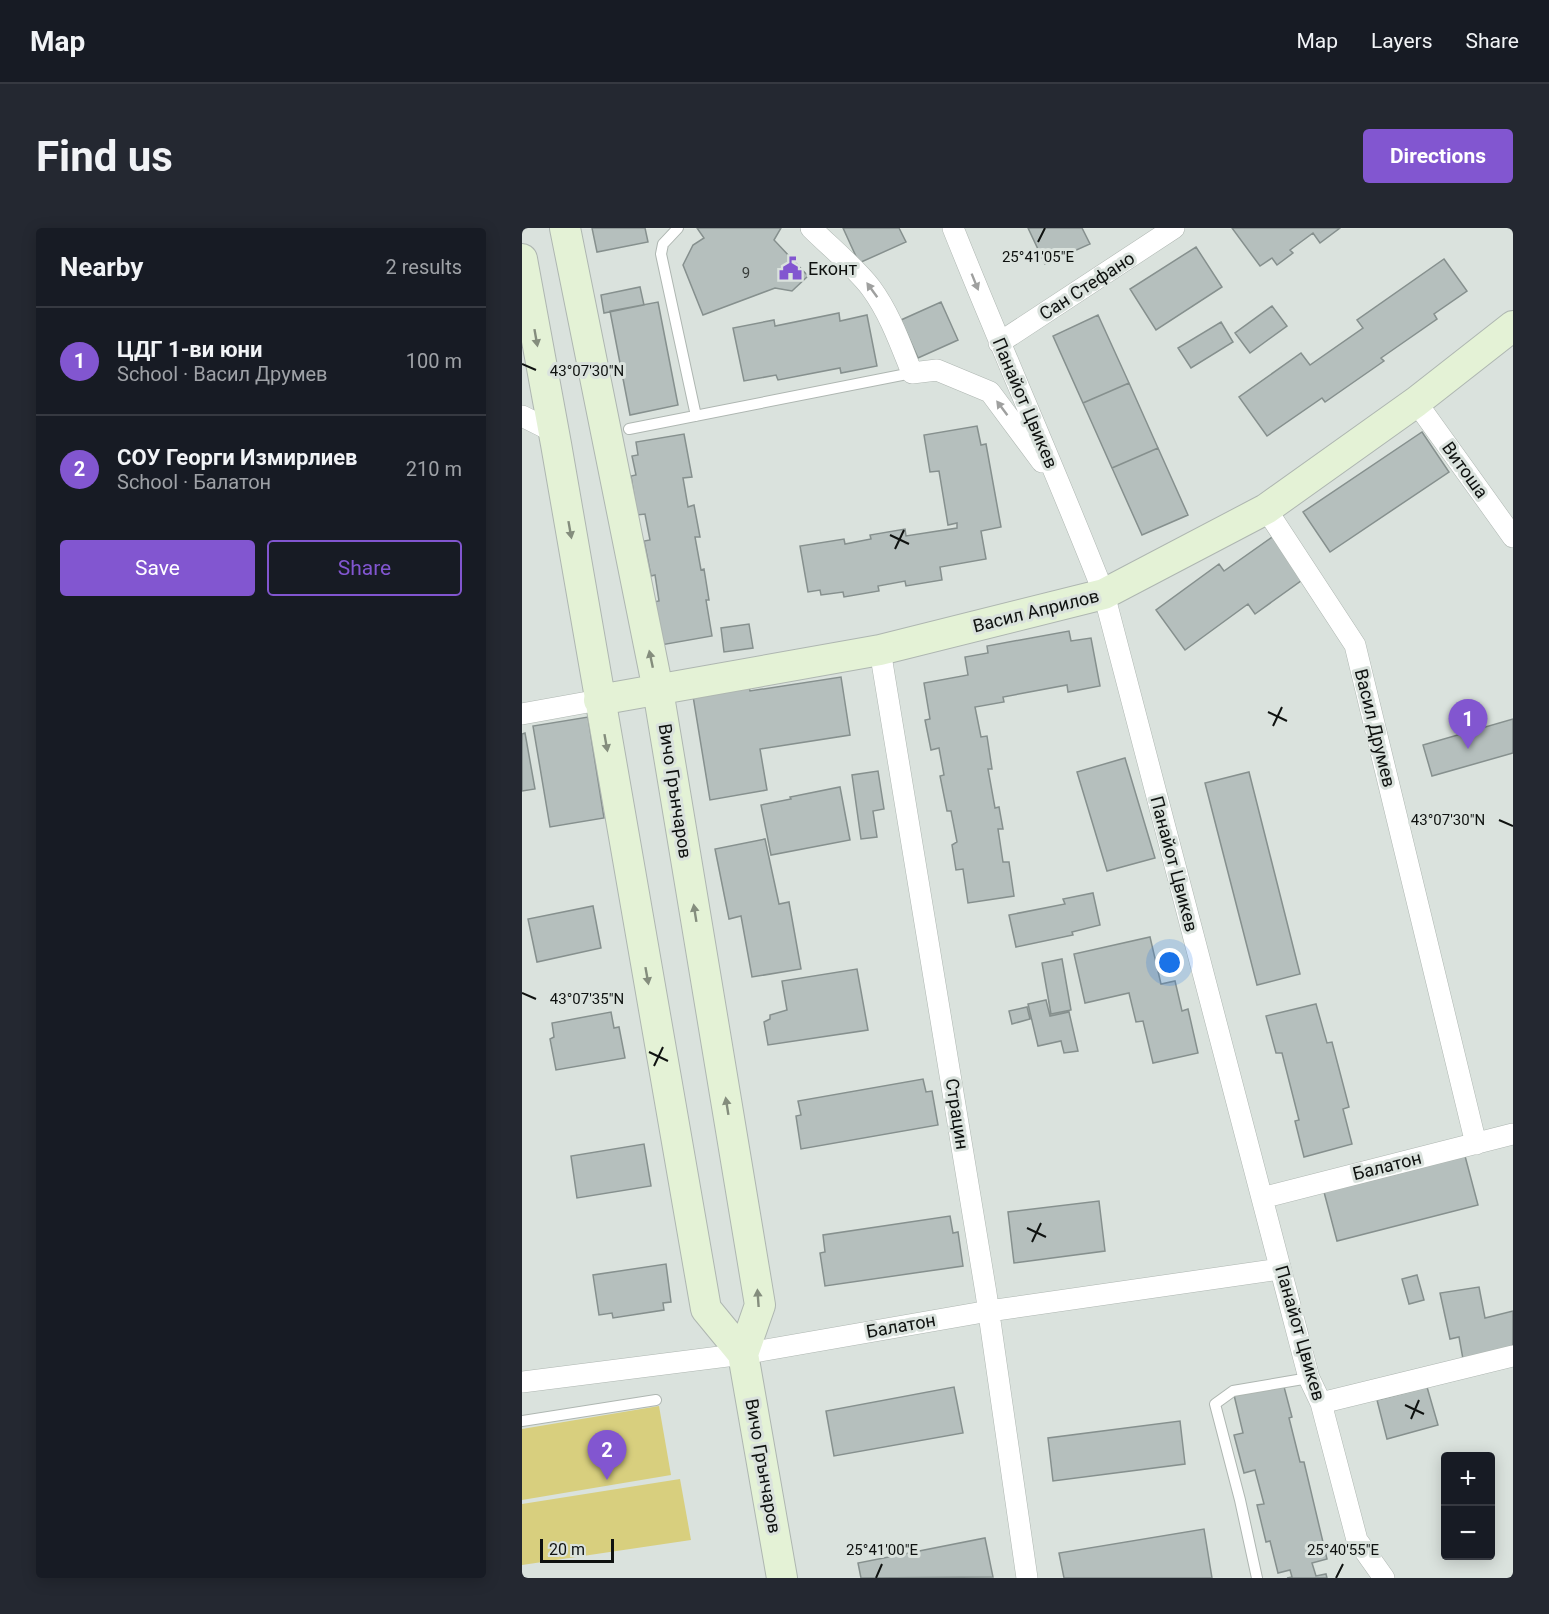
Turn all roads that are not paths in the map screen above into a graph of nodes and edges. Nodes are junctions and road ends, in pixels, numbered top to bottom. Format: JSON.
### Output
{"nodes":[{"id":1,"x":565,"y":228,"type":"edge"},
{"id":2,"x":678,"y":228,"type":"edge"},
{"id":3,"x":811,"y":228,"type":"edge"},
{"id":4,"x":953,"y":228,"type":"edge"},
{"id":5,"x":1174,"y":228,"type":"edge"},
{"id":6,"x":522,"y":259,"type":"edge"},
{"id":7,"x":1513,"y":326,"type":"edge"},
{"id":8,"x":999,"y":343,"type":"junction"},
{"id":9,"x":912,"y":373,"type":"junction"},
{"id":10,"x":1416,"y":402,"type":"junction"},
{"id":11,"x":522,"y":416,"type":"edge"},
{"id":12,"x":696,"y":416,"type":"junction"},
{"id":13,"x":629,"y":429,"type":"dead end"},
{"id":14,"x":554,"y":432,"type":"junction"},
{"id":15,"x":1062,"y":489,"type":"junction"},
{"id":16,"x":1266,"y":508,"type":"junction"},
{"id":17,"x":1513,"y":537,"type":"edge"},
{"id":18,"x":1104,"y":594,"type":"junction"},
{"id":19,"x":880,"y":651,"type":"junction"},
{"id":20,"x":658,"y":690,"type":"junction"},
{"id":21,"x":599,"y":700,"type":"junction"},
{"id":22,"x":522,"y":714,"type":"edge"},
{"id":23,"x":1513,"y":1134,"type":"edge"},
{"id":24,"x":1476,"y":1144,"type":"junction"},
{"id":25,"x":1262,"y":1198,"type":"junction"},
{"id":26,"x":1281,"y":1269,"type":"junction"},
{"id":27,"x":989,"y":1311,"type":"junction"},
{"id":28,"x":743,"y":1354,"type":"junction"},
{"id":29,"x":1513,"y":1356,"type":"edge"},
{"id":30,"x":1309,"y":1378,"type":"junction"},
{"id":31,"x":522,"y":1382,"type":"edge"},
{"id":32,"x":656,"y":1400,"type":"dead end"},
{"id":33,"x":1321,"y":1403,"type":"junction"},
{"id":34,"x":522,"y":1421,"type":"edge"},
{"id":35,"x":1357,"y":1540,"type":"junction"},
{"id":36,"x":782,"y":1578,"type":"edge"},
{"id":37,"x":1027,"y":1578,"type":"edge"},
{"id":38,"x":1257,"y":1578,"type":"edge"},
{"id":39,"x":1368,"y":1578,"type":"edge"},
{"id":40,"x":1384,"y":1578,"type":"edge"}],
"edges":[{"from":20,"to":1,"type":"street","name":"Вичо Грънчаров","one_way":true},
{"from":2,"to":12,"type":"lane"},
{"from":9,"to":3,"type":"street","one_way":true},
{"from":4,"to":8,"type":"street","name":"Панайот Цвикев","one_way":true},
{"from":5,"to":8,"type":"street","name":"Сан Стефано"},
{"from":6,"to":14,"type":"street","name":"Вичо Грънчаров","one_way":true},
{"from":7,"to":10,"type":"street","name":"Васил Априлов"},
{"from":8,"to":15,"type":"street","name":"Панайот Цвикев"},
{"from":9,"to":12,"type":"lane"},
{"from":15,"to":9,"type":"street","one_way":true},
{"from":10,"to":16,"type":"street","name":"Васил Априлов"},
{"from":10,"to":17,"type":"street","name":"Витоша"},
{"from":11,"to":14,"type":"street"},
{"from":12,"to":13,"type":"lane"},
{"from":14,"to":21,"type":"street","name":"Вичо Грънчаров","one_way":true},
{"from":15,"to":18,"type":"street","name":"Панайот Цвикев"},
{"from":16,"to":18,"type":"street","name":"Васил Априлов"},
{"from":16,"to":24,"type":"street","name":"Васил Друмев"},
{"from":18,"to":19,"type":"street","name":"Васил Априлов"},
{"from":18,"to":25,"type":"street","name":"Панайот Цвикев"},
{"from":19,"to":20,"type":"street","name":"Васил Априлов"},
{"from":19,"to":27,"type":"street","name":"Страцин"},
{"from":20,"to":21,"type":"street","name":"Васил Априлов"},
{"from":28,"to":20,"type":"street","name":"Вичо Грънчаров","one_way":true},
{"from":21,"to":22,"type":"street","name":"Васил Априлов"},
{"from":21,"to":28,"type":"street","name":"Вичо Грънчаров","one_way":true},
{"from":23,"to":24,"type":"street","name":"Балатон"},
{"from":24,"to":25,"type":"street","name":"Балатон"},
{"from":25,"to":26,"type":"street","name":"Панайот Цвикев"},
{"from":26,"to":27,"type":"street","name":"Балатон"},
{"from":26,"to":30,"type":"street","name":"Панайот Цвикев"},
{"from":27,"to":28,"type":"street","name":"Балатон"},
{"from":27,"to":37,"type":"street","name":"Страцин"},
{"from":28,"to":31,"type":"street","name":"Балатон"},
{"from":28,"to":36,"type":"street","name":"Вичо Грънчаров"},
{"from":29,"to":33,"type":"street"},
{"from":30,"to":33,"type":"street","name":"Панайот Цвикев"},
{"from":30,"to":38,"type":"lane"},
{"from":32,"to":34,"type":"lane"},
{"from":33,"to":35,"type":"street","name":"Панайот Цвикев"},
{"from":35,"to":39,"type":"street"},
{"from":35,"to":40,"type":"street","name":"Панайот Цвикев"}]}
